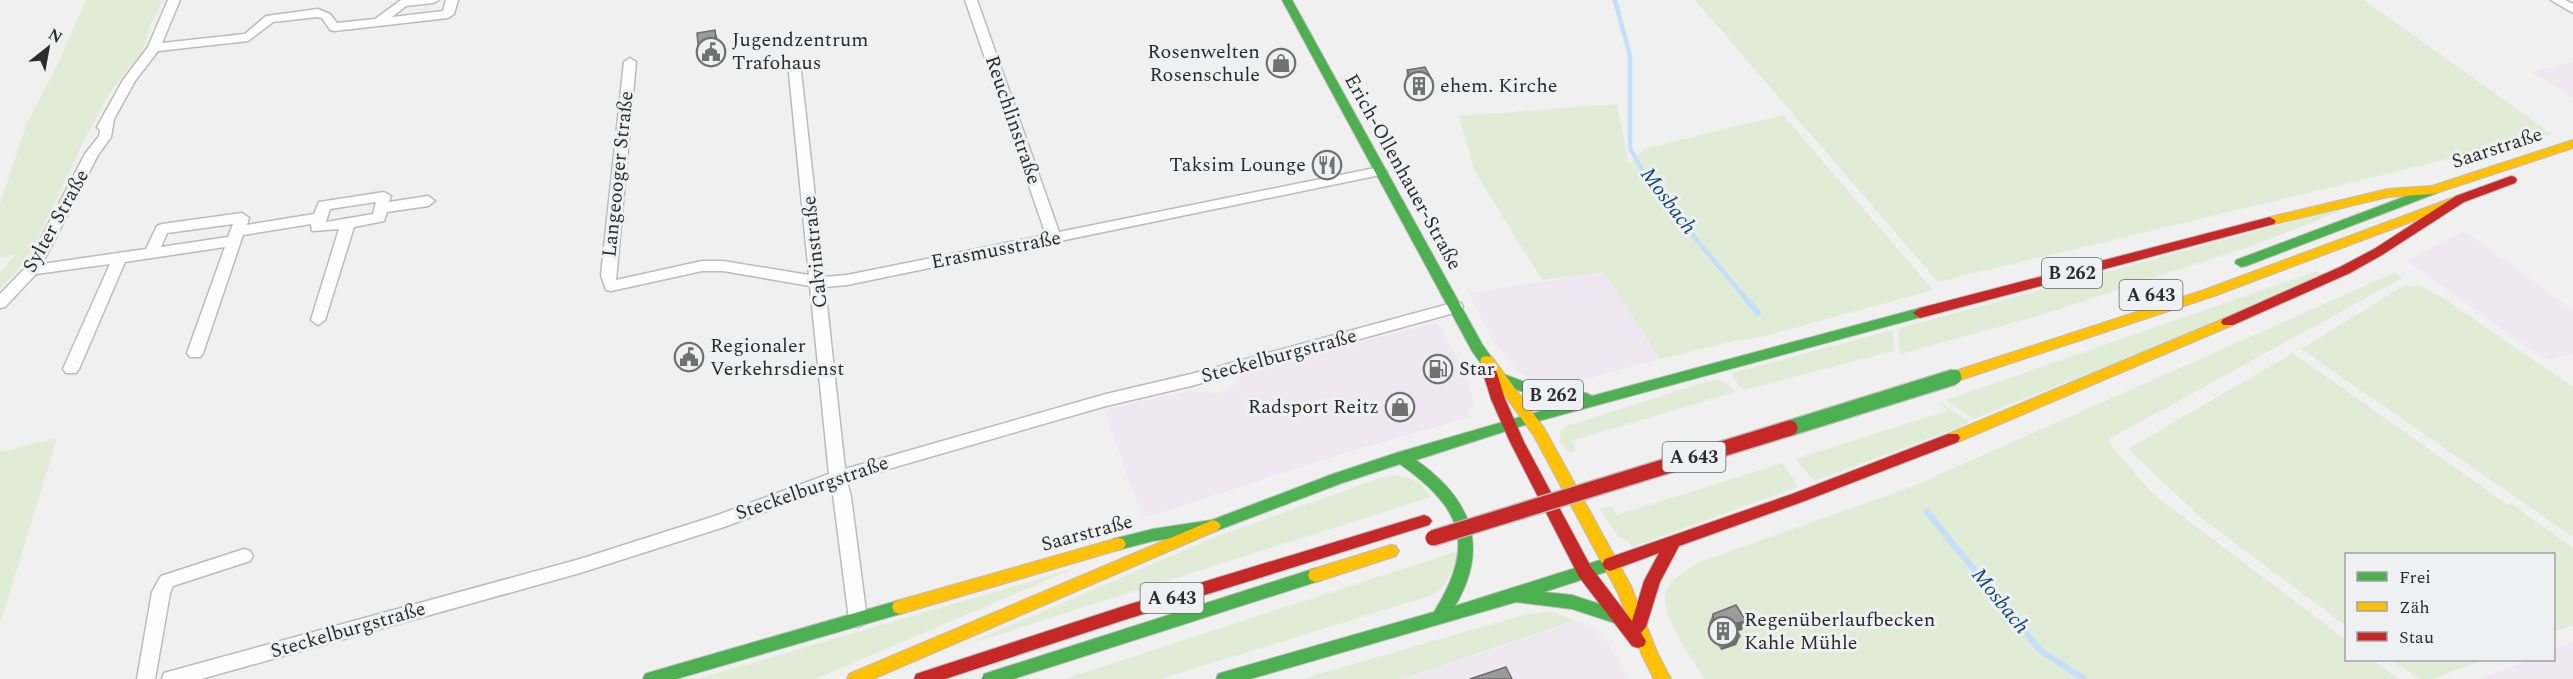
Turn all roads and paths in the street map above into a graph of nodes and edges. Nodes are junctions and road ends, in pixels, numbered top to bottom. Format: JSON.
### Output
{"nodes":[{"id":1,"x":174,"y":0,"type":"edge"},
{"id":2,"x":433,"y":0,"type":"edge"},
{"id":3,"x":452,"y":0,"type":"edge"},
{"id":4,"x":971,"y":0,"type":"edge"},
{"id":5,"x":1287,"y":0,"type":"edge"},
{"id":6,"x":2557,"y":0,"type":"edge"},
{"id":7,"x":2573,"y":9,"type":"edge"},
{"id":8,"x":377,"y":22,"type":"junction"},
{"id":9,"x":154,"y":48,"type":"junction"},
{"id":10,"x":630,"y":62,"type":"dead end"},
{"id":11,"x":794,"y":63,"type":"dead end"},
{"id":12,"x":2573,"y":144,"type":"edge"},
{"id":13,"x":2573,"y":158,"type":"edge"},
{"id":14,"x":2552,"y":166,"type":"dead end"},
{"id":15,"x":1380,"y":171,"type":"junction"},
{"id":16,"x":2519,"y":177,"type":"dead end"},
{"id":17,"x":2433,"y":190,"type":"junction"},
{"id":18,"x":2460,"y":199,"type":"junction"},
{"id":19,"x":428,"y":201,"type":"dead end"},
{"id":20,"x":381,"y":208,"type":"junction"},
{"id":21,"x":320,"y":218,"type":"junction"},
{"id":22,"x":348,"y":223,"type":"junction"},
{"id":23,"x":235,"y":236,"type":"junction"},
{"id":24,"x":1054,"y":239,"type":"junction"},
{"id":25,"x":151,"y":253,"type":"junction"},
{"id":26,"x":120,"y":257,"type":"junction"},
{"id":27,"x":32,"y":270,"type":"junction"},
{"id":28,"x":2225,"y":270,"type":"dead end"},
{"id":29,"x":818,"y":282,"type":"junction"},
{"id":30,"x":17,"y":285,"type":"junction"},
{"id":31,"x":611,"y":286,"type":"joint"},
{"id":32,"x":0,"y":296,"type":"edge"},
{"id":33,"x":0,"y":303,"type":"edge"},
{"id":34,"x":1456,"y":307,"type":"junction"},
{"id":35,"x":318,"y":320,"type":"dead end"},
{"id":36,"x":195,"y":353,"type":"dead end"},
{"id":37,"x":1486,"y":362,"type":"junction"},
{"id":38,"x":71,"y":369,"type":"dead end"},
{"id":39,"x":1498,"y":377,"type":"junction"},
{"id":40,"x":1612,"y":396,"type":"junction"},
{"id":41,"x":1531,"y":418,"type":"junction"},
{"id":42,"x":1509,"y":425,"type":"junction"},
{"id":43,"x":1401,"y":457,"type":"junction"},
{"id":44,"x":1581,"y":472,"type":"dead end"},
{"id":45,"x":838,"y":478,"type":"junction"},
{"id":46,"x":1525,"y":490,"type":"dead end"},
{"id":47,"x":1469,"y":507,"type":"dead end"},
{"id":48,"x":1213,"y":526,"type":"junction"},
{"id":49,"x":1428,"y":540,"type":"dead end"},
{"id":50,"x":1673,"y":543,"type":"junction"},
{"id":51,"x":1400,"y":549,"type":"dead end"},
{"id":52,"x":244,"y":556,"type":"dead end"},
{"id":53,"x":1610,"y":564,"type":"junction"},
{"id":54,"x":1585,"y":572,"type":"junction"},
{"id":55,"x":1510,"y":597,"type":"junction"},
{"id":56,"x":1618,"y":617,"type":"junction"},
{"id":57,"x":1440,"y":618,"type":"junction"},
{"id":58,"x":858,"y":619,"type":"junction"},
{"id":59,"x":1638,"y":627,"type":"junction"},
{"id":60,"x":1650,"y":655,"type":"junction"},
{"id":61,"x":146,"y":679,"type":"edge"},
{"id":62,"x":171,"y":679,"type":"edge"},
{"id":63,"x":651,"y":679,"type":"edge"},
{"id":64,"x":855,"y":679,"type":"edge"},
{"id":65,"x":922,"y":679,"type":"edge"},
{"id":66,"x":990,"y":679,"type":"edge"},
{"id":67,"x":1224,"y":679,"type":"edge"},
{"id":68,"x":1663,"y":679,"type":"edge"}],
"edges":[{"from":1,"to":9,"type":"street","name":"Sylter Straße"},
{"from":2,"to":8,"type":"street"},
{"from":3,"to":8,"type":"street"},
{"from":4,"to":24,"type":"street","name":"Reuchlinstraße"},
{"from":5,"to":15,"type":"main road","name":"Erich-Ollenhauer-Straße"},
{"from":6,"to":7,"type":"street"},
{"from":8,"to":9,"type":"street"},
{"from":9,"to":27,"type":"street","name":"Sylter Straße"},
{"from":10,"to":31,"type":"street","name":"Langeooger Straße"},
{"from":11,"to":29,"type":"street","name":"Calvinstraße"},
{"from":12,"to":17,"type":"main road","name":"Saarstraße","number":"B 262"},
{"from":13,"to":14,"type":"main road","name":"Saarstraße"},
{"from":15,"to":24,"type":"street","name":"Erasmusstraße"},
{"from":15,"to":34,"type":"main road","name":"Erich-Ollenhauer-Straße"},
{"from":16,"to":18,"type":"main road","name":"Saarstraße"},
{"from":17,"to":28,"type":"main road","number":"B 262"},
{"from":17,"to":40,"type":"main road","number":"B 262"},
{"from":18,"to":49,"type":"main road","number":"A 643","bridge":true},
{"from":18,"to":50,"type":"main road"},
{"from":19,"to":20,"type":"street"},
{"from":20,"to":21,"type":"street"},
{"from":20,"to":22,"type":"street"},
{"from":21,"to":22,"type":"street"},
{"from":21,"to":23,"type":"street"},
{"from":22,"to":35,"type":"street"},
{"from":23,"to":25,"type":"street"},
{"from":23,"to":25,"type":"street"},
{"from":23,"to":36,"type":"street"},
{"from":24,"to":29,"type":"street","name":"Erasmusstraße"},
{"from":25,"to":26,"type":"street"},
{"from":26,"to":27,"type":"street"},
{"from":26,"to":38,"type":"street"},
{"from":27,"to":30,"type":"street","name":"Sylter Straße"},
{"from":29,"to":31,"type":"street","name":"Erasmusstraße"},
{"from":29,"to":45,"type":"street","name":"Calvinstraße"},
{"from":30,"to":32,"type":"street","name":"Sylter Straße"},
{"from":30,"to":33,"type":"street","name":"Sylter Straße"},
{"from":34,"to":37,"type":"main road","name":"Erich-Ollenhauer-Straße"},
{"from":34,"to":45,"type":"street","name":"Steckelburgstraße"},
{"from":37,"to":39,"type":"main road","name":"Erich-Ollenhauer-Straße"},
{"from":37,"to":42,"type":"main road","name":"Erich-Ollenhauer-Straße"},
{"from":39,"to":40,"type":"main road","number":"B 262"},
{"from":39,"to":41,"type":"main road","name":"Erich-Ollenhauer-Straße"},
{"from":40,"to":41,"type":"main road","number":"B 262"},
{"from":41,"to":42,"type":"main road","name":"Saarstraße"},
{"from":41,"to":53,"type":"main road","name":"Erich-Ollenhauer-Straße"},
{"from":42,"to":43,"type":"main road","name":"Saarstraße"},
{"from":42,"to":54,"type":"main road","name":"Erich-Ollenhauer-Straße"},
{"from":43,"to":48,"type":"main road","name":"Saarstraße"},
{"from":43,"to":57,"type":"main road"},
{"from":44,"to":46,"type":"main road"},
{"from":45,"to":58,"type":"street","name":"Calvinstraße"},
{"from":45,"to":62,"type":"street","name":"Steckelburgstraße"},
{"from":47,"to":65,"type":"main road","number":"A 643"},
{"from":48,"to":58,"type":"main road","name":"Saarstraße"},
{"from":48,"to":64,"type":"main road"},
{"from":50,"to":53,"type":"main road"},
{"from":50,"to":59,"type":"main road"},
{"from":51,"to":66,"type":"main road","number":"A 643"},
{"from":52,"to":61,"type":"street"},
{"from":53,"to":54,"type":"main road"},
{"from":53,"to":59,"type":"main road","name":"Erich-Ollenhauer-Straße"},
{"from":54,"to":55,"type":"main road"},
{"from":54,"to":56,"type":"main road","name":"Erich-Ollenhauer-Straße"},
{"from":55,"to":56,"type":"main road"},
{"from":55,"to":57,"type":"main road"},
{"from":56,"to":60,"type":"main road","name":"Erich-Ollenhauer-Straße"},
{"from":57,"to":67,"type":"main road"},
{"from":58,"to":63,"type":"main road","name":"Saarstraße"},
{"from":59,"to":60,"type":"main road","name":"Erich-Ollenhauer-Straße"},
{"from":60,"to":68,"type":"main road","name":"Erich-Ollenhauer-Straße"}]}
